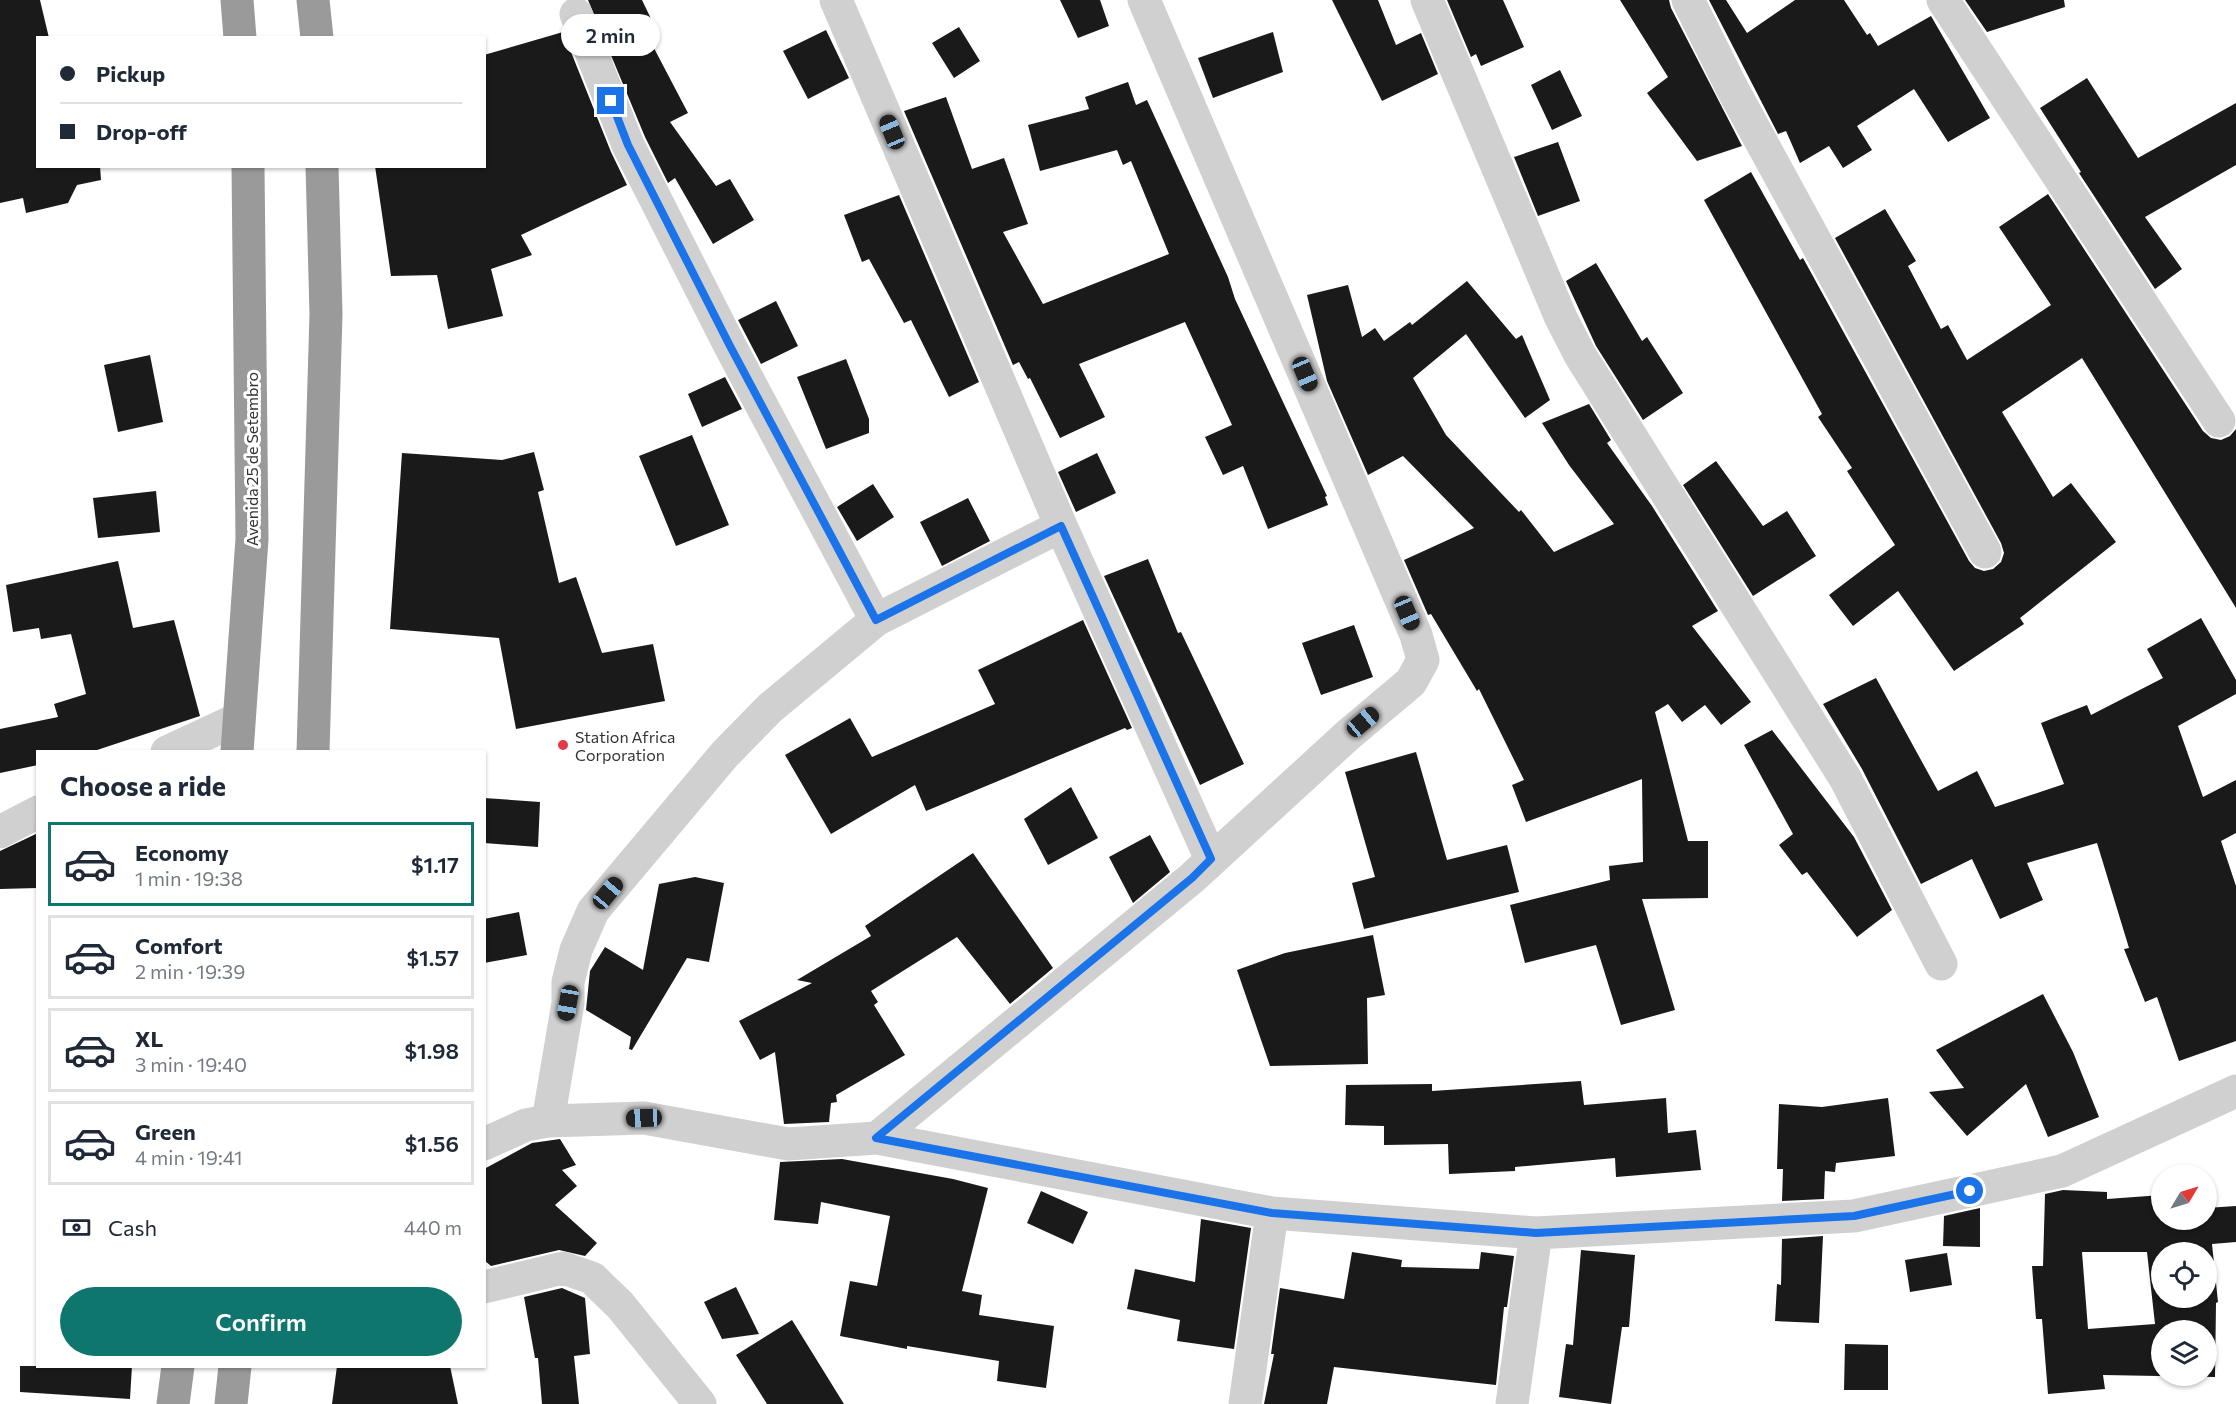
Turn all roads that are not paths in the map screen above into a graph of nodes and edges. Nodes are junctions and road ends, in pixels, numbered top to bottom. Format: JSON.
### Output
{"nodes":[{"id":1,"x":237,"y":0,"type":"edge"},
{"id":2,"x":313,"y":0,"type":"edge"},
{"id":3,"x":836,"y":0,"type":"edge"},
{"id":4,"x":1144,"y":0,"type":"edge"},
{"id":5,"x":1427,"y":0,"type":"edge"},
{"id":6,"x":1688,"y":0,"type":"edge"},
{"id":7,"x":1943,"y":0,"type":"edge"},
{"id":8,"x":576,"y":14,"type":"dead end"},
{"id":9,"x":240,"y":36,"type":"edge"},
{"id":10,"x":317,"y":36,"type":"edge"},
{"id":11,"x":248,"y":168,"type":"edge"},
{"id":12,"x":322,"y":168,"type":"edge"},
{"id":13,"x":2219,"y":421,"type":"dead end"},
{"id":14,"x":1061,"y":526,"type":"junction"},
{"id":15,"x":1985,"y":552,"type":"dead end"},
{"id":16,"x":876,"y":620,"type":"junction"},
{"id":17,"x":238,"y":718,"type":"junction"},
{"id":18,"x":171,"y":750,"type":"edge"},
{"id":19,"x":237,"y":750,"type":"edge"},
{"id":20,"x":313,"y":750,"type":"edge"},
{"id":21,"x":36,"y":813,"type":"edge"},
{"id":22,"x":0,"y":832,"type":"edge"},
{"id":23,"x":1211,"y":859,"type":"junction"},
{"id":24,"x":1941,"y":964,"type":"dead end"},
{"id":25,"x":2236,"y":1091,"type":"edge"},
{"id":26,"x":548,"y":1121,"type":"junction"},
{"id":27,"x":876,"y":1138,"type":"junction"},
{"id":28,"x":486,"y":1143,"type":"edge"},
{"id":29,"x":1272,"y":1213,"type":"junction"},
{"id":30,"x":1536,"y":1233,"type":"junction"},
{"id":31,"x":486,"y":1287,"type":"edge"},
{"id":32,"x":178,"y":1368,"type":"edge"},
{"id":33,"x":235,"y":1368,"type":"edge"},
{"id":34,"x":173,"y":1404,"type":"edge"},
{"id":35,"x":231,"y":1404,"type":"edge"},
{"id":36,"x":700,"y":1404,"type":"edge"},
{"id":37,"x":1245,"y":1404,"type":"edge"},
{"id":38,"x":1512,"y":1404,"type":"edge"}],
"edges":[{"from":1,"to":9,"type":"highway"},
{"from":2,"to":10,"type":"highway"},
{"from":3,"to":14,"type":"street"},
{"from":4,"to":23,"type":"street"},
{"from":5,"to":24,"type":"street"},
{"from":6,"to":15,"type":"street"},
{"from":7,"to":13,"type":"street"},
{"from":8,"to":16,"type":"street"},
{"from":11,"to":17,"type":"highway","name":"Avenida 25 de Setembro"},
{"from":12,"to":20,"type":"highway"},
{"from":14,"to":16,"type":"street"},
{"from":14,"to":23,"type":"street"},
{"from":16,"to":26,"type":"street"},
{"from":17,"to":18,"type":"street"},
{"from":17,"to":19,"type":"highway","name":"Avenida 25 de Setembro"},
{"from":21,"to":22,"type":"street"},
{"from":23,"to":27,"type":"street"},
{"from":25,"to":30,"type":"street"},
{"from":26,"to":27,"type":"street"},
{"from":26,"to":28,"type":"street"},
{"from":27,"to":29,"type":"street"},
{"from":29,"to":30,"type":"street"},
{"from":29,"to":37,"type":"street"},
{"from":30,"to":38,"type":"street"},
{"from":31,"to":36,"type":"street"},
{"from":32,"to":34,"type":"highway"},
{"from":33,"to":35,"type":"highway"}]}
